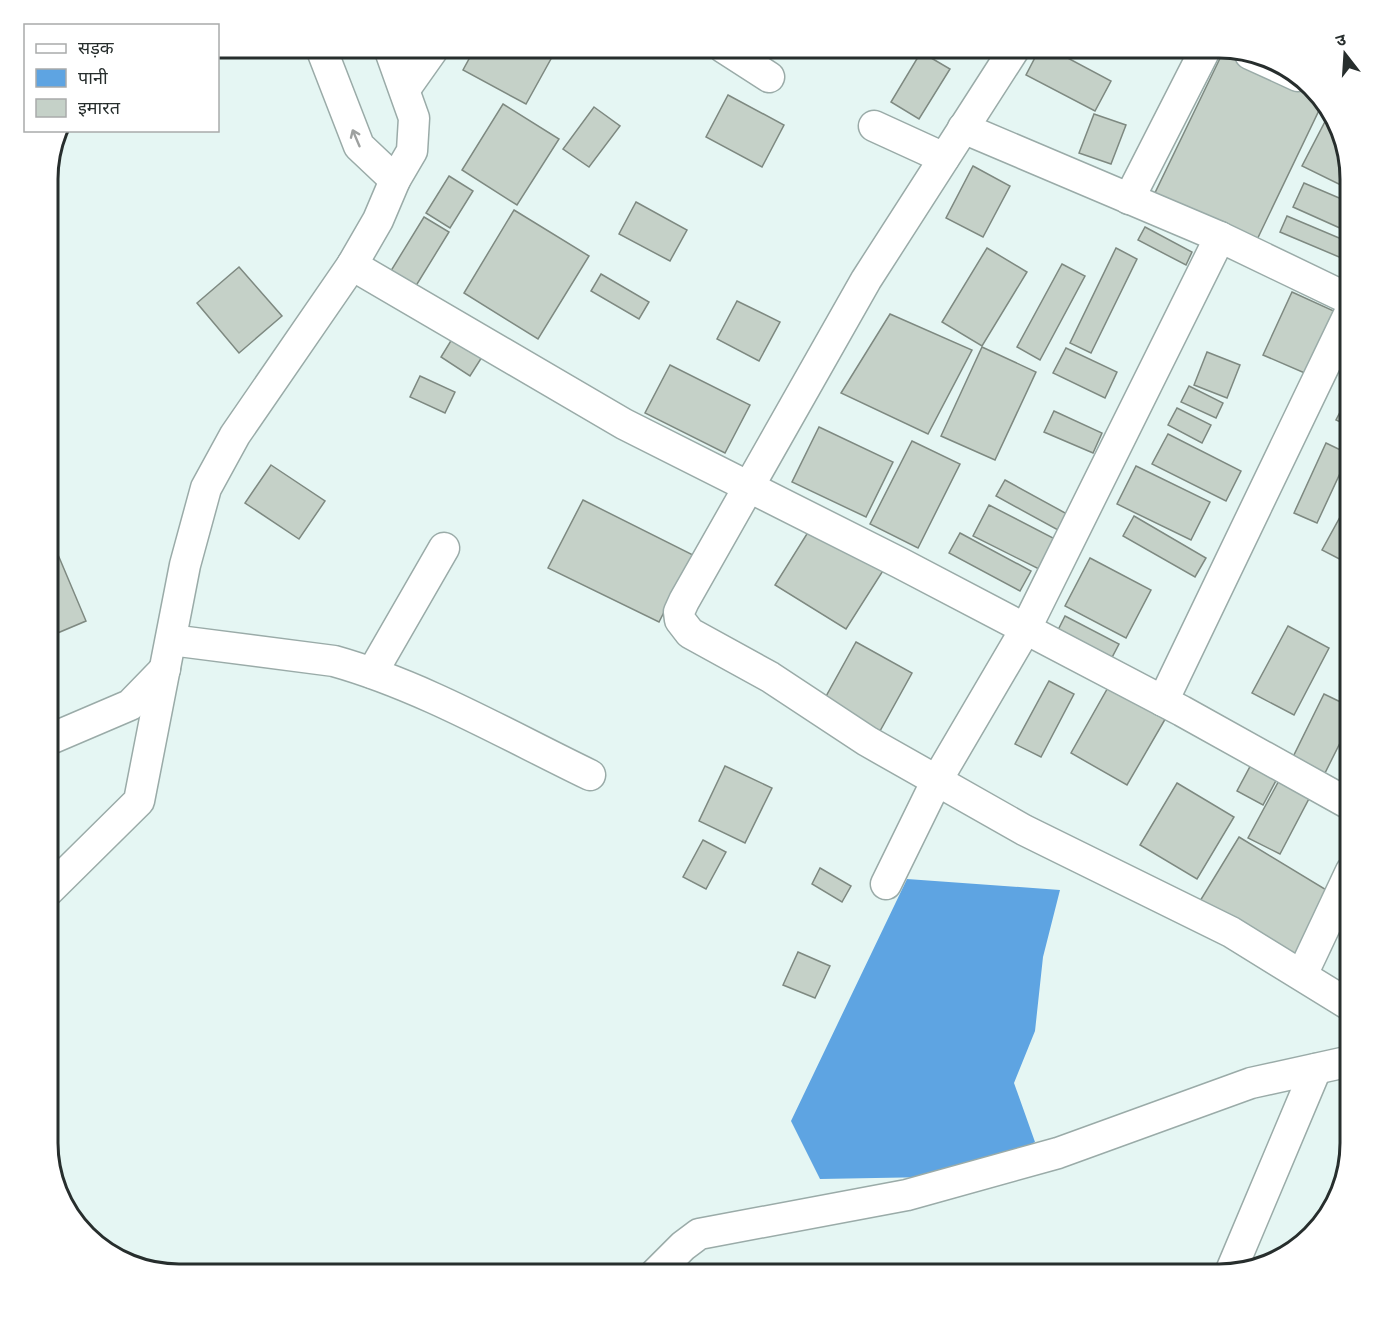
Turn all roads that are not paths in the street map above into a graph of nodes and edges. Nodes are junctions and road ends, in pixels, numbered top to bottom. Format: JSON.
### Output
{"nodes":[{"id":1,"x":325,"y":58,"type":"edge"},
{"id":2,"x":393,"y":58,"type":"edge"},
{"id":3,"x":427,"y":58,"type":"edge"},
{"id":4,"x":740,"y":58,"type":"edge"},
{"id":5,"x":1008,"y":58,"type":"edge"},
{"id":6,"x":1201,"y":58,"type":"edge"},
{"id":7,"x":769,"y":77,"type":"dead end"},
{"id":8,"x":405,"y":89,"type":"junction"},
{"id":9,"x":874,"y":126,"type":"dead end"},
{"id":10,"x":963,"y":128,"type":"junction"},
{"id":11,"x":944,"y":158,"type":"junction"},
{"id":12,"x":395,"y":180,"type":"junction"},
{"id":13,"x":1129,"y":199,"type":"junction"},
{"id":14,"x":1220,"y":237,"type":"junction"},
{"id":15,"x":352,"y":265,"type":"junction"},
{"id":16,"x":1340,"y":295,"type":"edge"},
{"id":17,"x":1340,"y":332,"type":"edge"},
{"id":18,"x":749,"y":487,"type":"junction"},
{"id":19,"x":444,"y":548,"type":"dead end"},
{"id":20,"x":1025,"y":630,"type":"junction"},
{"id":21,"x":171,"y":640,"type":"junction"},
{"id":22,"x":165,"y":669,"type":"junction"},
{"id":23,"x":372,"y":673,"type":"junction"},
{"id":24,"x":1163,"y":701,"type":"junction"},
{"id":25,"x":59,"y":735,"type":"edge"},
{"id":26,"x":590,"y":776,"type":"dead end"},
{"id":27,"x":937,"y":780,"type":"junction"},
{"id":28,"x":1340,"y":799,"type":"edge"},
{"id":29,"x":59,"y":880,"type":"edge"},
{"id":30,"x":886,"y":884,"type":"dead end"},
{"id":31,"x":1340,"y":894,"type":"edge"},
{"id":32,"x":1302,"y":975,"type":"junction"},
{"id":33,"x":1340,"y":999,"type":"edge"},
{"id":34,"x":1340,"y":1064,"type":"edge"},
{"id":35,"x":1316,"y":1069,"type":"junction"},
{"id":36,"x":1235,"y":1262,"type":"edge"},
{"id":37,"x":665,"y":1264,"type":"edge"}],
"edges":[{"from":12,"to":1,"type":"street","one_way":true},
{"from":2,"to":8,"type":"street"},
{"from":3,"to":8,"type":"street"},
{"from":4,"to":7,"type":"street"},
{"from":5,"to":10,"type":"street"},
{"from":6,"to":13,"type":"street"},
{"from":8,"to":12,"type":"street"},
{"from":9,"to":11,"type":"street"},
{"from":10,"to":11,"type":"street"},
{"from":10,"to":13,"type":"street"},
{"from":11,"to":18,"type":"street"},
{"from":12,"to":15,"type":"street"},
{"from":13,"to":14,"type":"street"},
{"from":14,"to":16,"type":"street"},
{"from":14,"to":20,"type":"street"},
{"from":15,"to":18,"type":"street"},
{"from":15,"to":21,"type":"street"},
{"from":17,"to":24,"type":"street"},
{"from":18,"to":20,"type":"street"},
{"from":18,"to":27,"type":"street"},
{"from":19,"to":23,"type":"street"},
{"from":20,"to":24,"type":"street"},
{"from":20,"to":27,"type":"street"},
{"from":21,"to":22,"type":"street"},
{"from":21,"to":23,"type":"street"},
{"from":22,"to":25,"type":"street"},
{"from":22,"to":29,"type":"street"},
{"from":23,"to":26,"type":"street"},
{"from":24,"to":28,"type":"street"},
{"from":27,"to":30,"type":"street"},
{"from":27,"to":32,"type":"street"},
{"from":31,"to":32,"type":"street"},
{"from":32,"to":33,"type":"street"},
{"from":34,"to":35,"type":"street"},
{"from":35,"to":36,"type":"street"},
{"from":35,"to":37,"type":"street"}]}
